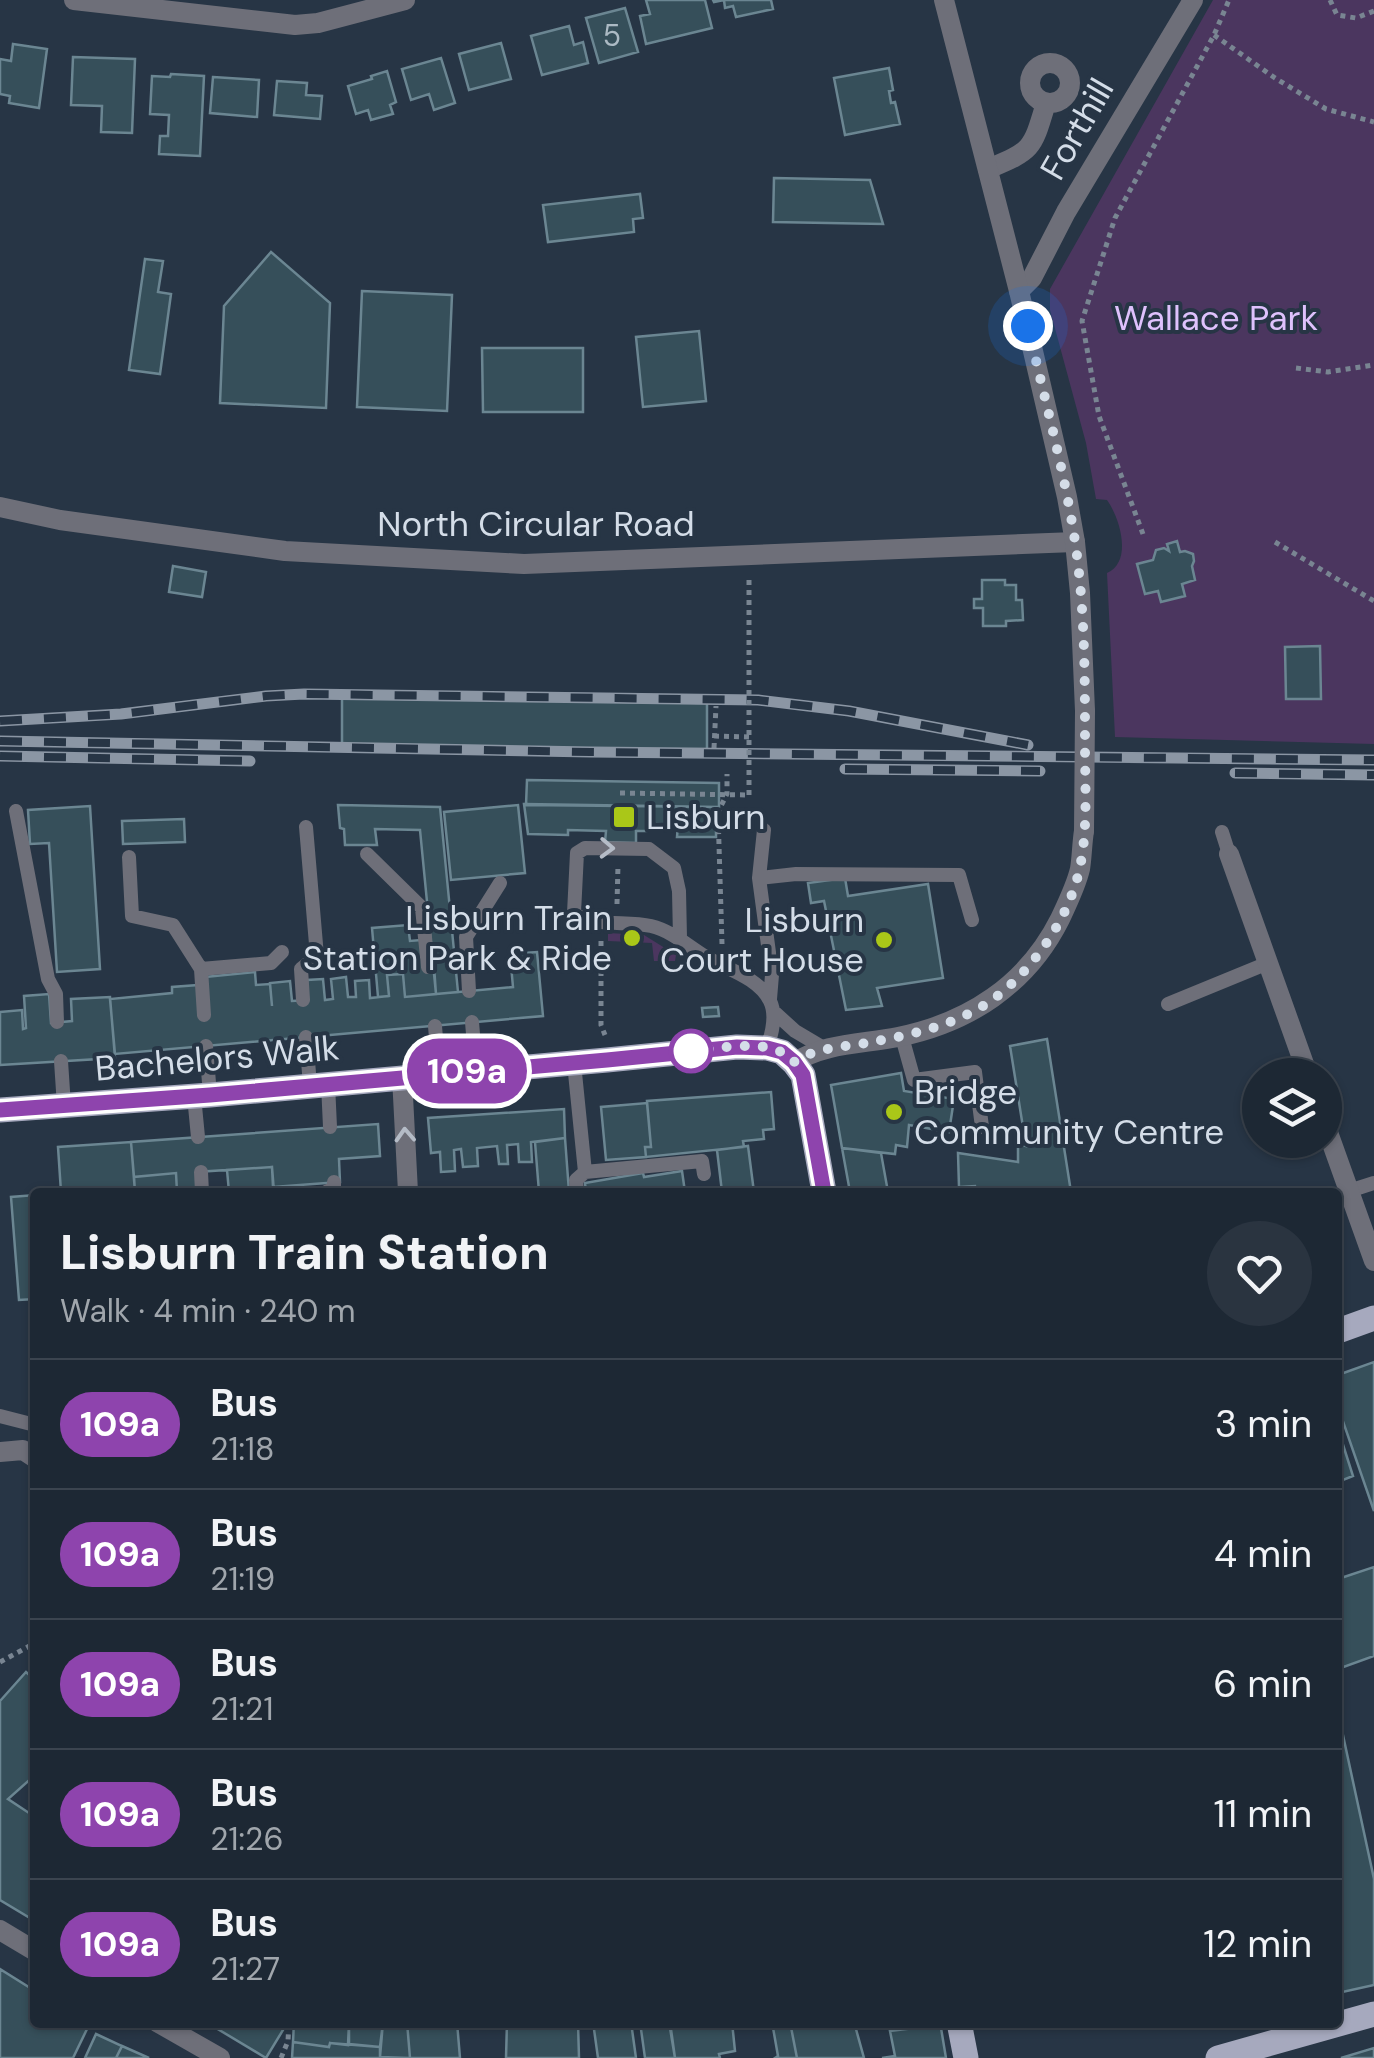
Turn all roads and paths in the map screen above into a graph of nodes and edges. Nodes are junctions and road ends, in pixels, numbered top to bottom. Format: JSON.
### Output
{"nodes":[{"id":1,"x":74,"y":0,"type":"edge"},
{"id":2,"x":405,"y":0,"type":"edge"},
{"id":3,"x":944,"y":0,"type":"edge"},
{"id":4,"x":1192,"y":0,"type":"edge"},
{"id":5,"x":1230,"y":0,"type":"edge"},
{"id":6,"x":1330,"y":0,"type":"edge"},
{"id":7,"x":1374,"y":11,"type":"edge"},
{"id":8,"x":1214,"y":35,"type":"junction"},
{"id":9,"x":1046,"y":103,"type":"dead end"},
{"id":10,"x":1374,"y":122,"type":"edge"},
{"id":11,"x":988,"y":169,"type":"junction"},
{"id":12,"x":1019,"y":291,"type":"junction"},
{"id":13,"x":1374,"y":365,"type":"edge"},
{"id":14,"x":1296,"y":368,"type":"dead end"},
{"id":15,"x":0,"y":508,"type":"edge"},
{"id":16,"x":1144,"y":534,"type":"dead end"},
{"id":17,"x":1075,"y":542,"type":"junction"},
{"id":18,"x":1275,"y":542,"type":"dead end"},
{"id":19,"x":749,"y":575,"type":"dead end"},
{"id":20,"x":1374,"y":601,"type":"edge"},
{"id":21,"x":716,"y":706,"type":"dead end"},
{"id":22,"x":714,"y":736,"type":"junction"},
{"id":23,"x":749,"y":737,"type":"junction"},
{"id":24,"x":714,"y":748,"type":"dead end"},
{"id":25,"x":726,"y":774,"type":"dead end"},
{"id":26,"x":620,"y":793,"type":"dead end"},
{"id":27,"x":727,"y":794,"type":"junction"},
{"id":28,"x":16,"y":811,"type":"dead end"},
{"id":29,"x":306,"y":826,"type":"dead end"},
{"id":30,"x":764,"y":830,"type":"dead end"},
{"id":31,"x":1222,"y":832,"type":"dead end"},
{"id":32,"x":618,"y":849,"type":"junction"},
{"id":33,"x":367,"y":854,"type":"dead end"},
{"id":34,"x":1229,"y":854,"type":"joint"},
{"id":35,"x":129,"y":856,"type":"dead end"},
{"id":36,"x":759,"y":878,"type":"junction"},
{"id":37,"x":500,"y":883,"type":"dead end"},
{"id":38,"x":972,"y":920,"type":"dead end"},
{"id":39,"x":617,"y":922,"type":"junction"},
{"id":40,"x":680,"y":938,"type":"junction"},
{"id":41,"x":601,"y":947,"type":"dead end"},
{"id":42,"x":722,"y":947,"type":"dead end"},
{"id":43,"x":282,"y":952,"type":"dead end"},
{"id":44,"x":1268,"y":963,"type":"junction"},
{"id":45,"x":428,"y":967,"type":"dead end"},
{"id":46,"x":200,"y":970,"type":"junction"},
{"id":47,"x":469,"y":991,"type":"dead end"},
{"id":48,"x":303,"y":1000,"type":"dead end"},
{"id":49,"x":1168,"y":1004,"type":"dead end"},
{"id":50,"x":771,"y":1005,"type":"junction"},
{"id":51,"x":204,"y":1015,"type":"dead end"},
{"id":52,"x":57,"y":1022,"type":"dead end"},
{"id":53,"x":472,"y":1022,"type":"dead end"},
{"id":54,"x":435,"y":1026,"type":"dead end"},
{"id":55,"x":902,"y":1036,"type":"junction"},
{"id":56,"x":606,"y":1037,"type":"dead end"},
{"id":57,"x":306,"y":1038,"type":"dead end"},
{"id":58,"x":206,"y":1046,"type":"dead end"},
{"id":59,"x":767,"y":1048,"type":"junction"},
{"id":60,"x":827,"y":1050,"type":"junction"},
{"id":61,"x":1302,"y":1058,"type":"edge"},
{"id":62,"x":60,"y":1062,"type":"dead end"},
{"id":63,"x":794,"y":1062,"type":"junction"},
{"id":64,"x":574,"y":1063,"type":"junction"},
{"id":65,"x":476,"y":1070,"type":"junction"},
{"id":66,"x":440,"y":1074,"type":"junction"},
{"id":67,"x":402,"y":1077,"type":"junction"},
{"id":68,"x":319,"y":1085,"type":"junction"},
{"id":69,"x":202,"y":1095,"type":"junction"},
{"id":70,"x":64,"y":1106,"type":"junction"},
{"id":71,"x":0,"y":1110,"type":"edge"},
{"id":72,"x":982,"y":1126,"type":"dead end"},
{"id":73,"x":330,"y":1128,"type":"dead end"},
{"id":74,"x":198,"y":1137,"type":"dead end"},
{"id":75,"x":1337,"y":1158,"type":"edge"},
{"id":76,"x":200,"y":1172,"type":"dead end"},
{"id":77,"x":585,"y":1172,"type":"junction"},
{"id":78,"x":704,"y":1174,"type":"dead end"},
{"id":79,"x":1374,"y":1182,"type":"edge"},
{"id":80,"x":202,"y":1188,"type":"edge"},
{"id":81,"x":408,"y":1188,"type":"edge"},
{"id":82,"x":577,"y":1188,"type":"edge"},
{"id":83,"x":823,"y":1188,"type":"edge"},
{"id":84,"x":1349,"y":1192,"type":"junction"},
{"id":85,"x":1374,"y":1261,"type":"edge"},
{"id":86,"x":1374,"y":1318,"type":"edge"},
{"id":87,"x":1342,"y":1330,"type":"edge"},
{"id":88,"x":0,"y":1416,"type":"edge"},
{"id":89,"x":30,"y":1424,"type":"edge"},
{"id":90,"x":0,"y":1452,"type":"edge"},
{"id":91,"x":30,"y":1455,"type":"edge"},
{"id":92,"x":30,"y":1647,"type":"edge"},
{"id":93,"x":0,"y":1662,"type":"edge"},
{"id":94,"x":0,"y":1930,"type":"edge"},
{"id":95,"x":30,"y":1948,"type":"edge"},
{"id":96,"x":1374,"y":2014,"type":"edge"},
{"id":97,"x":1342,"y":2026,"type":"edge"},
{"id":98,"x":168,"y":2028,"type":"edge"},
{"id":99,"x":289,"y":2028,"type":"edge"},
{"id":100,"x":961,"y":2028,"type":"edge"},
{"id":101,"x":1336,"y":2028,"type":"edge"},
{"id":102,"x":1270,"y":2052,"type":"edge"},
{"id":103,"x":220,"y":2058,"type":"edge"},
{"id":104,"x":281,"y":2058,"type":"edge"},
{"id":105,"x":966,"y":2058,"type":"edge"},
{"id":106,"x":1218,"y":2058,"type":"edge"}],
"edges":[{"from":1,"to":2,"type":"street"},
{"from":3,"to":11,"type":"street"},
{"from":4,"to":12,"type":"street","name":"Forthill"},
{"from":5,"to":8,"type":"path"},
{"from":6,"to":7,"type":"path"},
{"from":8,"to":10,"type":"path"},
{"from":8,"to":16,"type":"path"},
{"from":9,"to":11,"type":"street"},
{"from":11,"to":12,"type":"street"},
{"from":12,"to":17,"type":"street"},
{"from":13,"to":14,"type":"path"},
{"from":15,"to":17,"type":"street","name":"North Circular Road"},
{"from":17,"to":55,"type":"street","bridge":true},
{"from":18,"to":20,"type":"path"},
{"from":19,"to":23,"type":"path","bridge":true},
{"from":21,"to":22,"type":"path"},
{"from":22,"to":23,"type":"path"},
{"from":22,"to":24,"type":"path"},
{"from":23,"to":27,"type":"path","bridge":true},
{"from":25,"to":27,"type":"path"},
{"from":26,"to":27,"type":"path"},
{"from":27,"to":42,"type":"path"},
{"from":28,"to":52,"type":"lane"},
{"from":29,"to":48,"type":"lane"},
{"from":30,"to":36,"type":"lane"},
{"from":31,"to":34,"type":"lane"},
{"from":32,"to":39,"type":"path"},
{"from":39,"to":32,"type":"lane","one_way":true},
{"from":32,"to":40,"type":"lane"},
{"from":33,"to":45,"type":"lane"},
{"from":34,"to":44,"type":"street"},
{"from":35,"to":46,"type":"lane"},
{"from":36,"to":38,"type":"lane"},
{"from":36,"to":50,"type":"lane"},
{"from":37,"to":47,"type":"lane"},
{"from":39,"to":40,"type":"lane"},
{"from":40,"to":50,"type":"lane"},
{"from":41,"to":56,"type":"path"},
{"from":43,"to":46,"type":"lane"},
{"from":44,"to":49,"type":"lane"},
{"from":44,"to":61,"type":"street"},
{"from":46,"to":51,"type":"lane"},
{"from":50,"to":59,"type":"lane"},
{"from":50,"to":60,"type":"lane"},
{"from":53,"to":65,"type":"lane"},
{"from":54,"to":66,"type":"lane"},
{"from":55,"to":60,"type":"street"},
{"from":55,"to":72,"type":"lane"},
{"from":57,"to":68,"type":"lane"},
{"from":58,"to":69,"type":"lane"},
{"from":59,"to":63,"type":"main road","name":"Bachelors Walk"},
{"from":59,"to":64,"type":"main road","name":"Bachelors Walk"},
{"from":60,"to":63,"type":"street"},
{"from":62,"to":70,"type":"lane"},
{"from":63,"to":83,"type":"main road"},
{"from":64,"to":65,"type":"main road","name":"Bachelors Walk"},
{"from":64,"to":77,"type":"lane"},
{"from":65,"to":66,"type":"main road","name":"Bachelors Walk"},
{"from":66,"to":67,"type":"main road","name":"Bachelors Walk"},
{"from":67,"to":68,"type":"main road","name":"Bachelors Walk"},
{"from":81,"to":67,"type":"street","one_way":true},
{"from":68,"to":69,"type":"main road","name":"Bachelors Walk"},
{"from":68,"to":73,"type":"lane"},
{"from":69,"to":70,"type":"main road","name":"Bachelors Walk"},
{"from":69,"to":74,"type":"lane"},
{"from":70,"to":71,"type":"main road","name":"Bachelors Walk"},
{"from":75,"to":84,"type":"street"},
{"from":76,"to":80,"type":"lane"},
{"from":77,"to":78,"type":"lane"},
{"from":77,"to":82,"type":"lane"},
{"from":79,"to":84,"type":"lane"},
{"from":84,"to":85,"type":"street"},
{"from":86,"to":87,"type":"main road"},
{"from":88,"to":89,"type":"lane"},
{"from":90,"to":91,"type":"street"},
{"from":92,"to":93,"type":"path"},
{"from":94,"to":95,"type":"street"},
{"from":96,"to":97,"type":"main road"},
{"from":98,"to":103,"type":"street"},
{"from":99,"to":104,"type":"path"},
{"from":100,"to":105,"type":"main road"},
{"from":101,"to":102,"type":"main road"},
{"from":102,"to":106,"type":"main road"}]}
